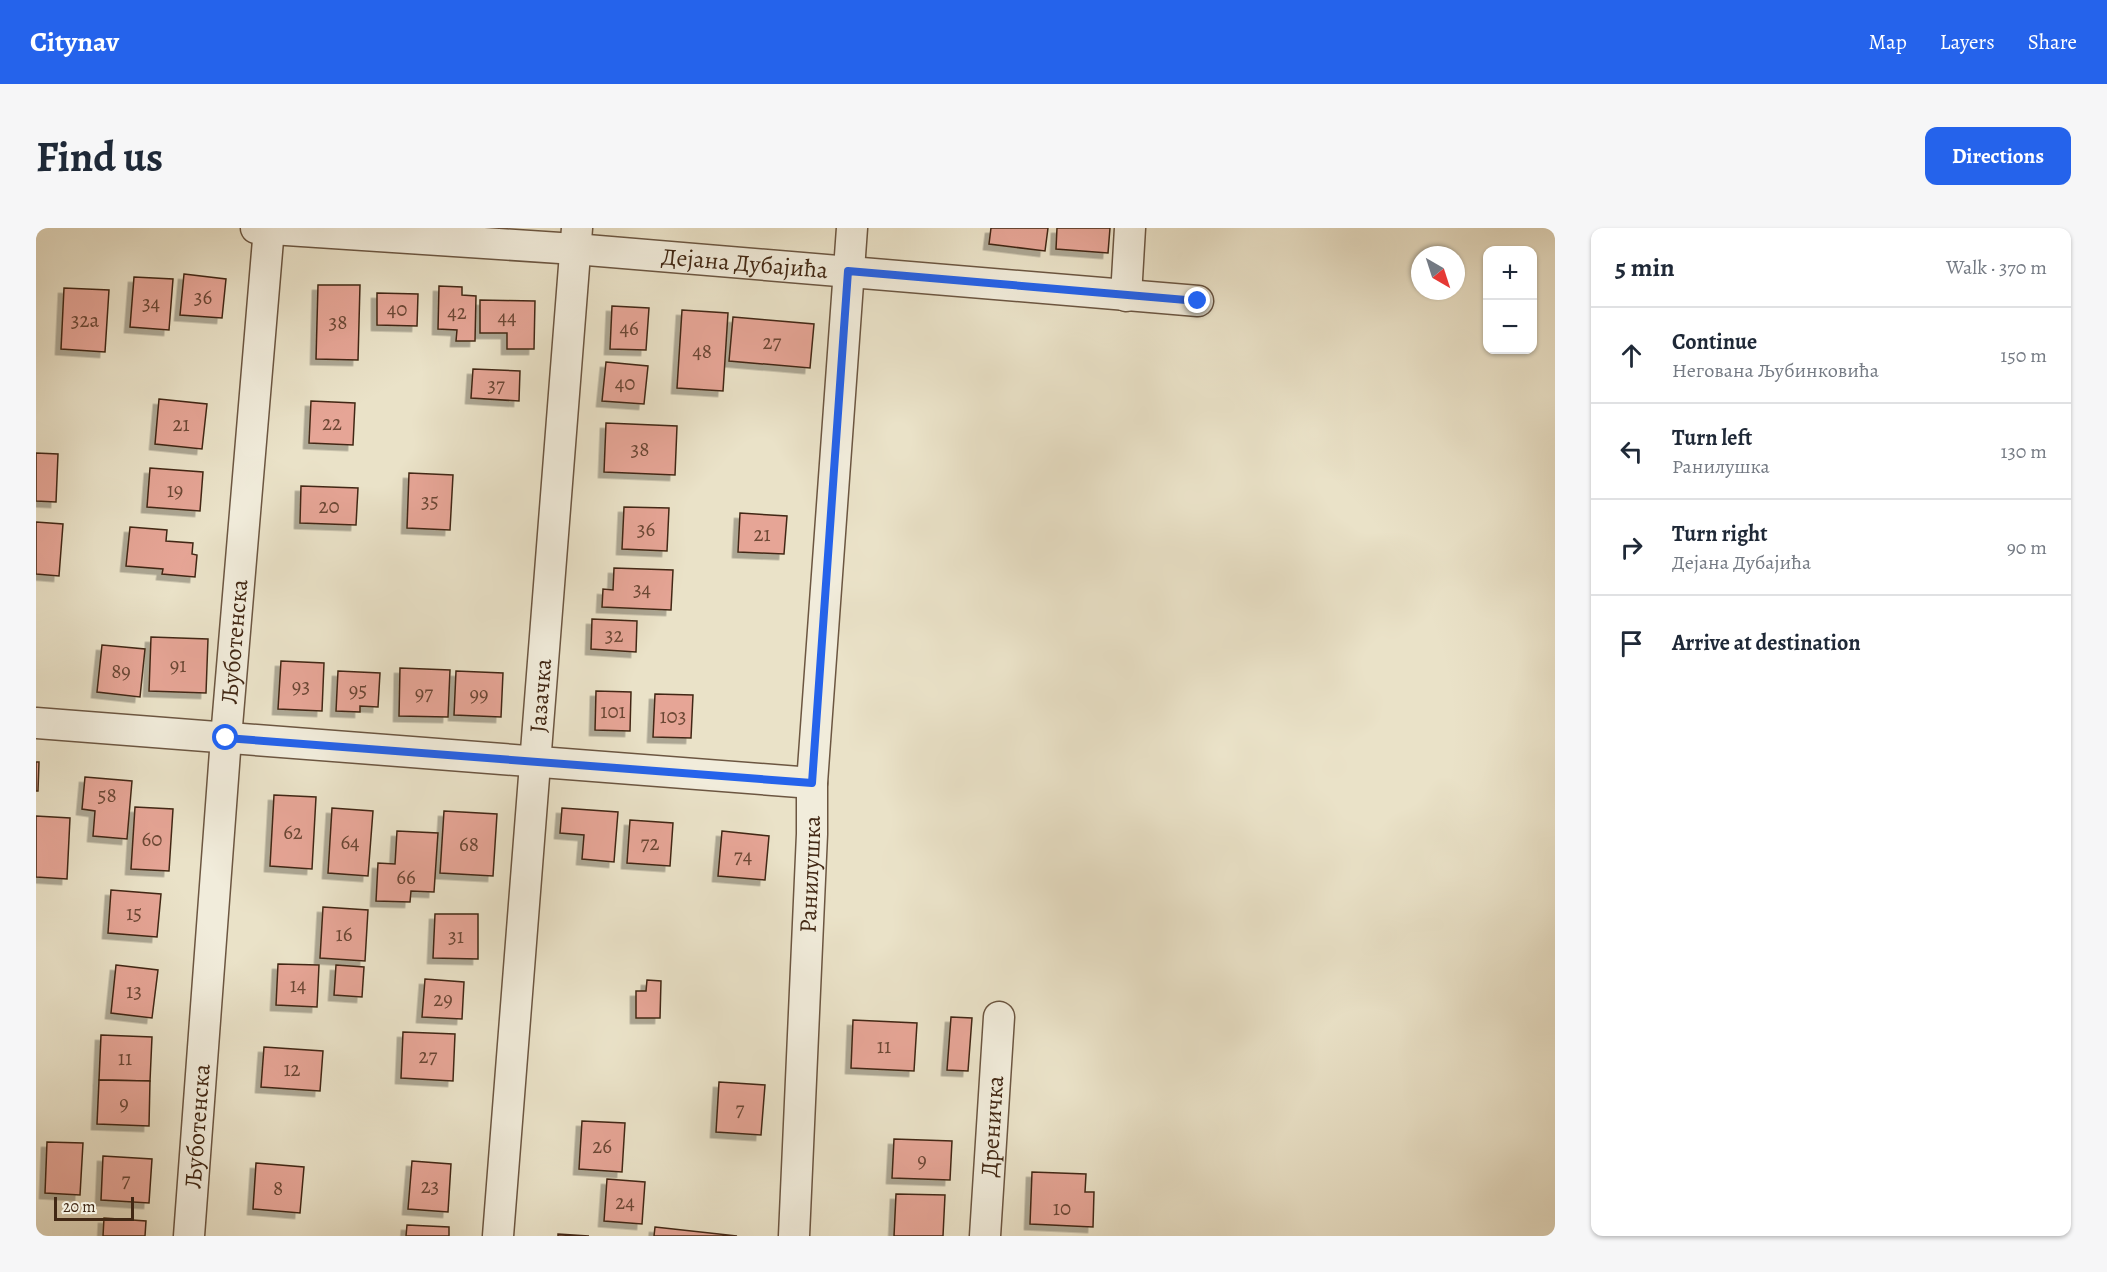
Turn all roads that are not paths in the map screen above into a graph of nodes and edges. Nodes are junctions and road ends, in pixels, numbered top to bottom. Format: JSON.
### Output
{"nodes":[{"id":1,"x":264,"y":228,"type":"edge"},
{"id":2,"x":852,"y":228,"type":"edge"},
{"id":3,"x":1130,"y":228,"type":"edge"},
{"id":4,"x":576,"y":238,"type":"edge"},
{"id":5,"x":848,"y":271,"type":"junction"},
{"id":6,"x":1126,"y":296,"type":"junction"},
{"id":7,"x":1198,"y":301,"type":"dead end"},
{"id":8,"x":36,"y":723,"type":"edge"},
{"id":9,"x":226,"y":738,"type":"junction"},
{"id":10,"x":537,"y":760,"type":"junction"},
{"id":11,"x":812,"y":783,"type":"junction"},
{"id":12,"x":999,"y":1017,"type":"dead end"},
{"id":13,"x":189,"y":1236,"type":"edge"},
{"id":14,"x":498,"y":1236,"type":"edge"},
{"id":15,"x":794,"y":1236,"type":"edge"},
{"id":16,"x":985,"y":1236,"type":"edge"}],
"edges":[{"from":1,"to":4,"type":"street","name":"Дејана Дубајића"},
{"from":1,"to":9,"type":"street","name":"Љуботенска"},
{"from":2,"to":5,"type":"street","name":"Ранилушка"},
{"from":3,"to":6,"type":"street"},
{"from":4,"to":5,"type":"street","name":"Дејана Дубајића"},
{"from":4,"to":10,"type":"street","name":"Јазачка"},
{"from":5,"to":6,"type":"street","name":"Дејана Дубајића"},
{"from":5,"to":11,"type":"street","name":"Ранилушка"},
{"from":6,"to":7,"type":"street","name":"Дејана Дубајића"},
{"from":8,"to":9,"type":"street"},
{"from":9,"to":10,"type":"street"},
{"from":9,"to":13,"type":"street","name":"Љуботенска"},
{"from":10,"to":11,"type":"street"},
{"from":10,"to":14,"type":"street","name":"Јазачка"},
{"from":11,"to":15,"type":"street","name":"Ранилушка"},
{"from":12,"to":16,"type":"street","name":"Дреничка"}]}
